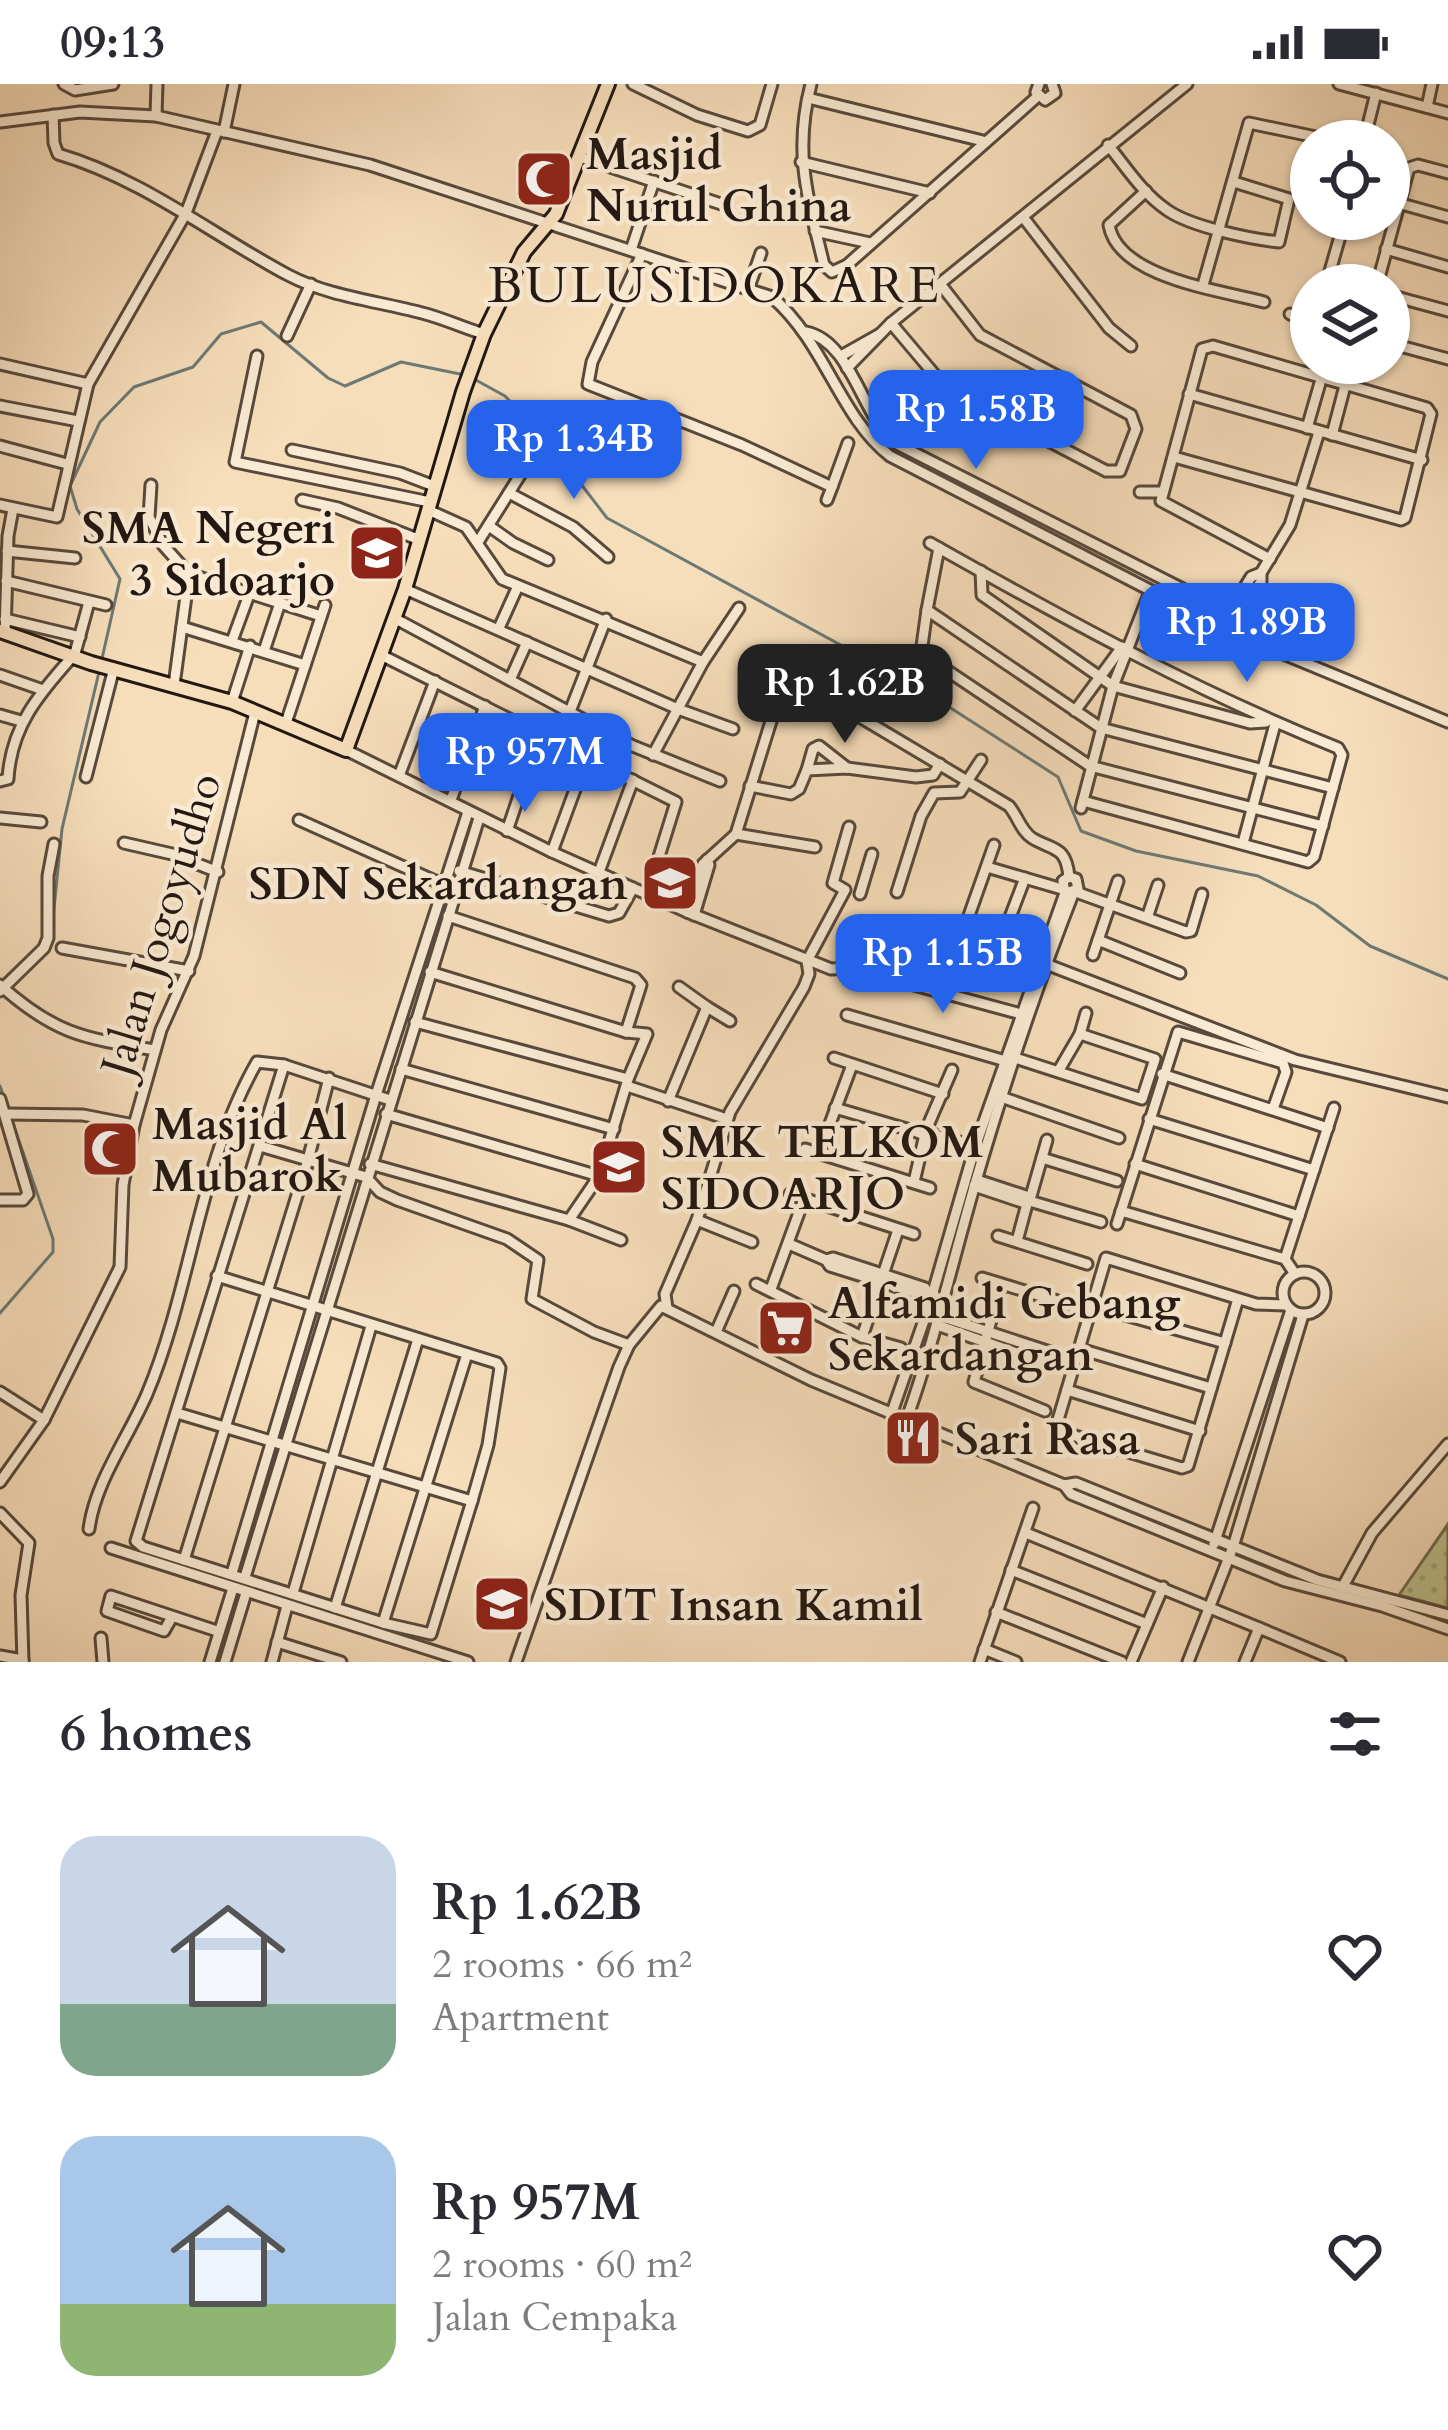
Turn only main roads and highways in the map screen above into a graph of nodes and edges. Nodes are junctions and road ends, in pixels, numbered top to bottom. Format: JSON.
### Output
{"nodes":[{"id":1,"x":608,"y":84,"type":"edge"},
{"id":2,"x":3,"y":628,"type":"edge"}],
"edges":[{"from":1,"to":2,"type":"main road"}]}
